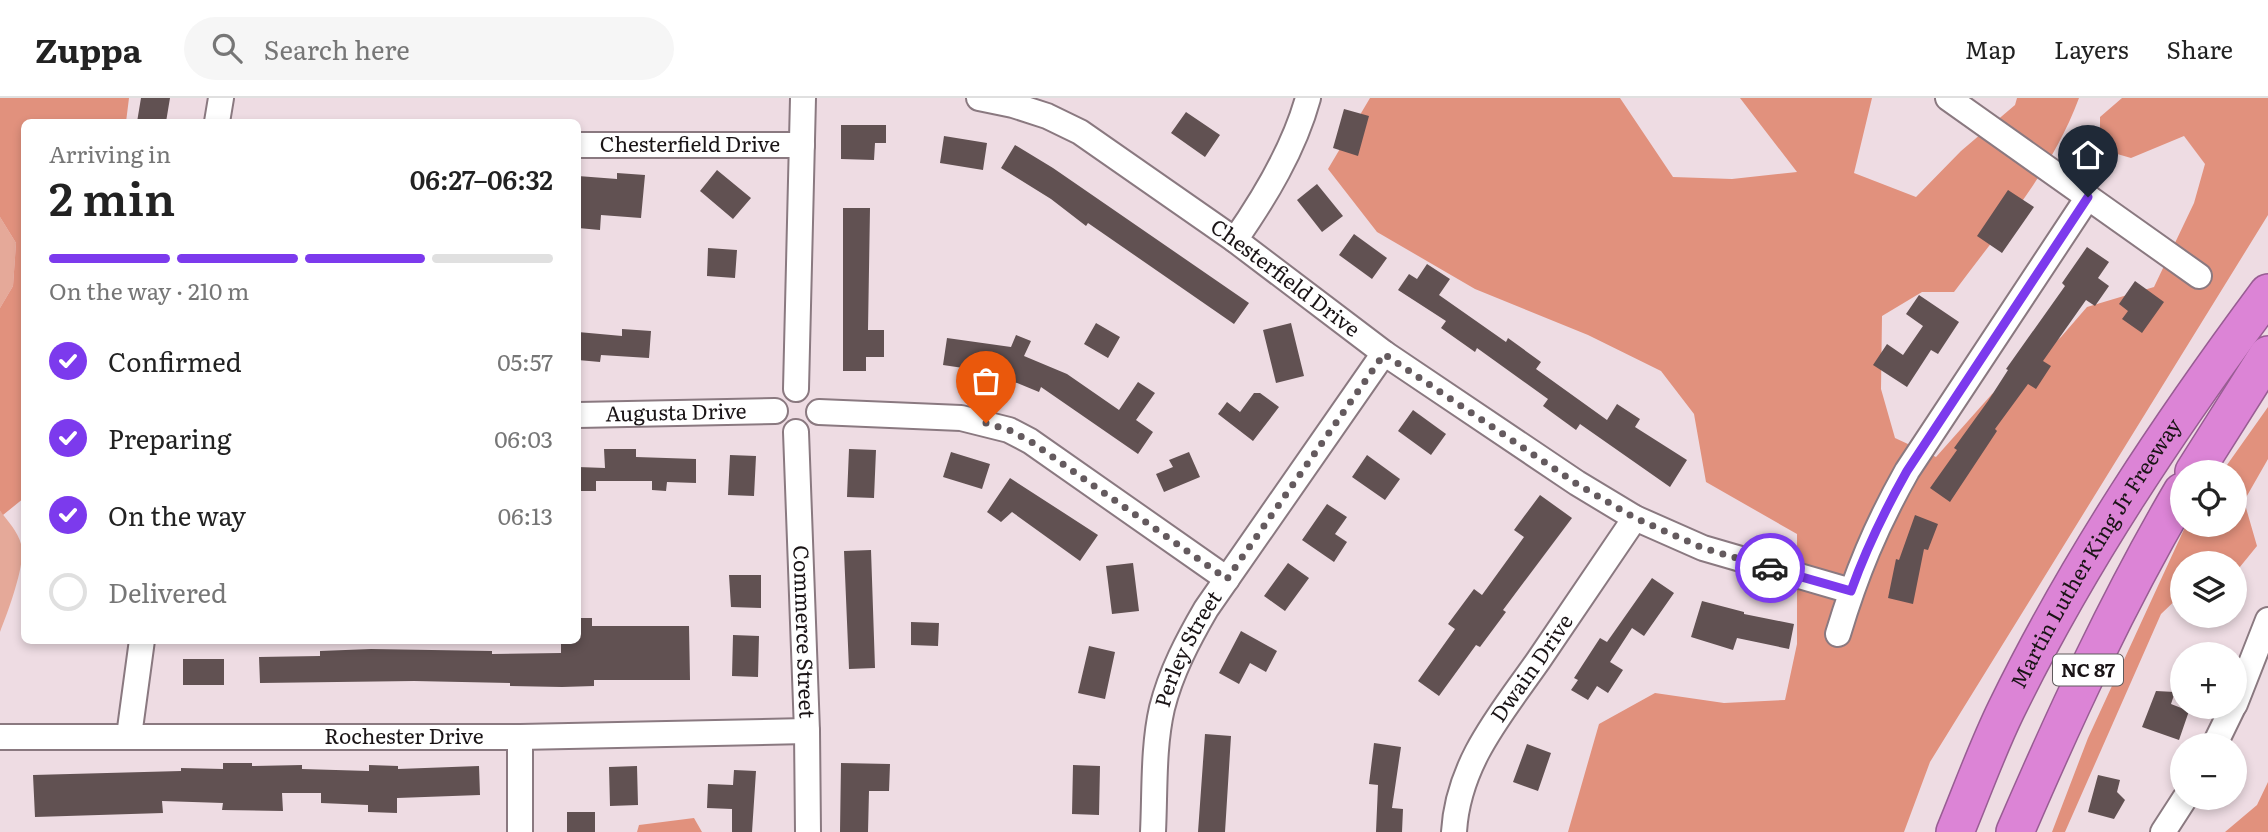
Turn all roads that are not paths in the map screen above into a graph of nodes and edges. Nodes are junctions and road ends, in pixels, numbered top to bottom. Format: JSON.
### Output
{"nodes":[{"id":1,"x":221,"y":98,"type":"edge"},
{"id":2,"x":807,"y":98,"type":"edge"},
{"id":3,"x":979,"y":98,"type":"edge"},
{"id":4,"x":1308,"y":98,"type":"edge"},
{"id":5,"x":1948,"y":98,"type":"edge"},
{"id":6,"x":218,"y":119,"type":"edge"},
{"id":7,"x":581,"y":145,"type":"edge"},
{"id":8,"x":803,"y":145,"type":"junction"},
{"id":9,"x":2088,"y":197,"type":"junction"},
{"id":10,"x":1235,"y":240,"type":"junction"},
{"id":11,"x":2199,"y":276,"type":"dead end"},
{"id":12,"x":2268,"y":293,"type":"edge"},
{"id":13,"x":1384,"y":354,"type":"junction"},
{"id":14,"x":2268,"y":355,"type":"edge"},
{"id":15,"x":796,"y":388,"type":"junction"},
{"id":16,"x":775,"y":411,"type":"junction"},
{"id":17,"x":819,"y":412,"type":"junction"},
{"id":18,"x":581,"y":415,"type":"edge"},
{"id":19,"x":796,"y":432,"type":"junction"},
{"id":20,"x":2202,"y":460,"type":"edge"},
{"id":21,"x":2170,"y":513,"type":"edge"},
{"id":22,"x":2170,"y":516,"type":"edge"},
{"id":23,"x":1635,"y":518,"type":"junction"},
{"id":24,"x":1227,"y":579,"type":"junction"},
{"id":25,"x":1851,"y":591,"type":"junction"},
{"id":26,"x":2268,"y":620,"type":"edge"},
{"id":27,"x":1838,"y":634,"type":"dead end"},
{"id":28,"x":141,"y":644,"type":"edge"},
{"id":29,"x":2247,"y":673,"type":"edge"},
{"id":30,"x":2005,"y":711,"type":"junction"},
{"id":31,"x":807,"y":731,"type":"junction"},
{"id":32,"x":129,"y":736,"type":"junction"},
{"id":33,"x":0,"y":737,"type":"edge"},
{"id":34,"x":520,"y":737,"type":"junction"},
{"id":35,"x":2177,"y":810,"type":"edge"},
{"id":36,"x":520,"y":832,"type":"edge"},
{"id":37,"x":808,"y":832,"type":"edge"},
{"id":38,"x":1153,"y":832,"type":"edge"},
{"id":39,"x":1454,"y":832,"type":"edge"},
{"id":40,"x":1941,"y":832,"type":"edge"},
{"id":41,"x":1955,"y":832,"type":"edge"},
{"id":42,"x":2015,"y":832,"type":"edge"},
{"id":43,"x":2032,"y":832,"type":"edge"},
{"id":44,"x":2163,"y":832,"type":"edge"}],
"edges":[{"from":1,"to":6,"type":"street"},
{"from":2,"to":8,"type":"street"},
{"from":3,"to":10,"type":"street","name":"Chesterfield Drive"},
{"from":4,"to":10,"type":"street"},
{"from":5,"to":9,"type":"street"},
{"from":7,"to":8,"type":"street","name":"Chesterfield Drive"},
{"from":8,"to":15,"type":"street"},
{"from":9,"to":11,"type":"street"},
{"from":9,"to":25,"type":"street"},
{"from":10,"to":13,"type":"street","name":"Chesterfield Drive"},
{"from":12,"to":30,"type":"highway","name":"Martin Luther King Jr Freeway"},
{"from":13,"to":23,"type":"street","name":"Chesterfield Drive"},
{"from":13,"to":24,"type":"street","name":"Perley Street"},
{"from":14,"to":20,"type":"highway","name":"Martin Luther King Jr Freeway"},
{"from":15,"to":16,"type":"street"},
{"from":15,"to":17,"type":"street"},
{"from":16,"to":18,"type":"street","name":"Augusta Drive"},
{"from":16,"to":19,"type":"street"},
{"from":17,"to":19,"type":"street"},
{"from":17,"to":24,"type":"street"},
{"from":19,"to":31,"type":"street","name":"Commerce Street"},
{"from":21,"to":42,"type":"highway","name":"Martin Luther King Jr Freeway","number":"NC 87"},
{"from":22,"to":43,"type":"highway"},
{"from":23,"to":25,"type":"street","name":"Chesterfield Drive"},
{"from":23,"to":39,"type":"street","name":"Dwain Drive"},
{"from":24,"to":38,"type":"street","name":"Perley Street"},
{"from":25,"to":27,"type":"street"},
{"from":26,"to":29,"type":"street"},
{"from":28,"to":32,"type":"street"},
{"from":30,"to":40,"type":"highway"},
{"from":30,"to":41,"type":"highway","name":"Martin Luther King Jr Freeway"},
{"from":31,"to":34,"type":"street","name":"Rochester Drive"},
{"from":31,"to":37,"type":"street","name":"Commerce Street"},
{"from":32,"to":33,"type":"street","name":"Rochester Drive"},
{"from":32,"to":34,"type":"street","name":"Rochester Drive"},
{"from":34,"to":36,"type":"street"},
{"from":35,"to":44,"type":"street"}]}
